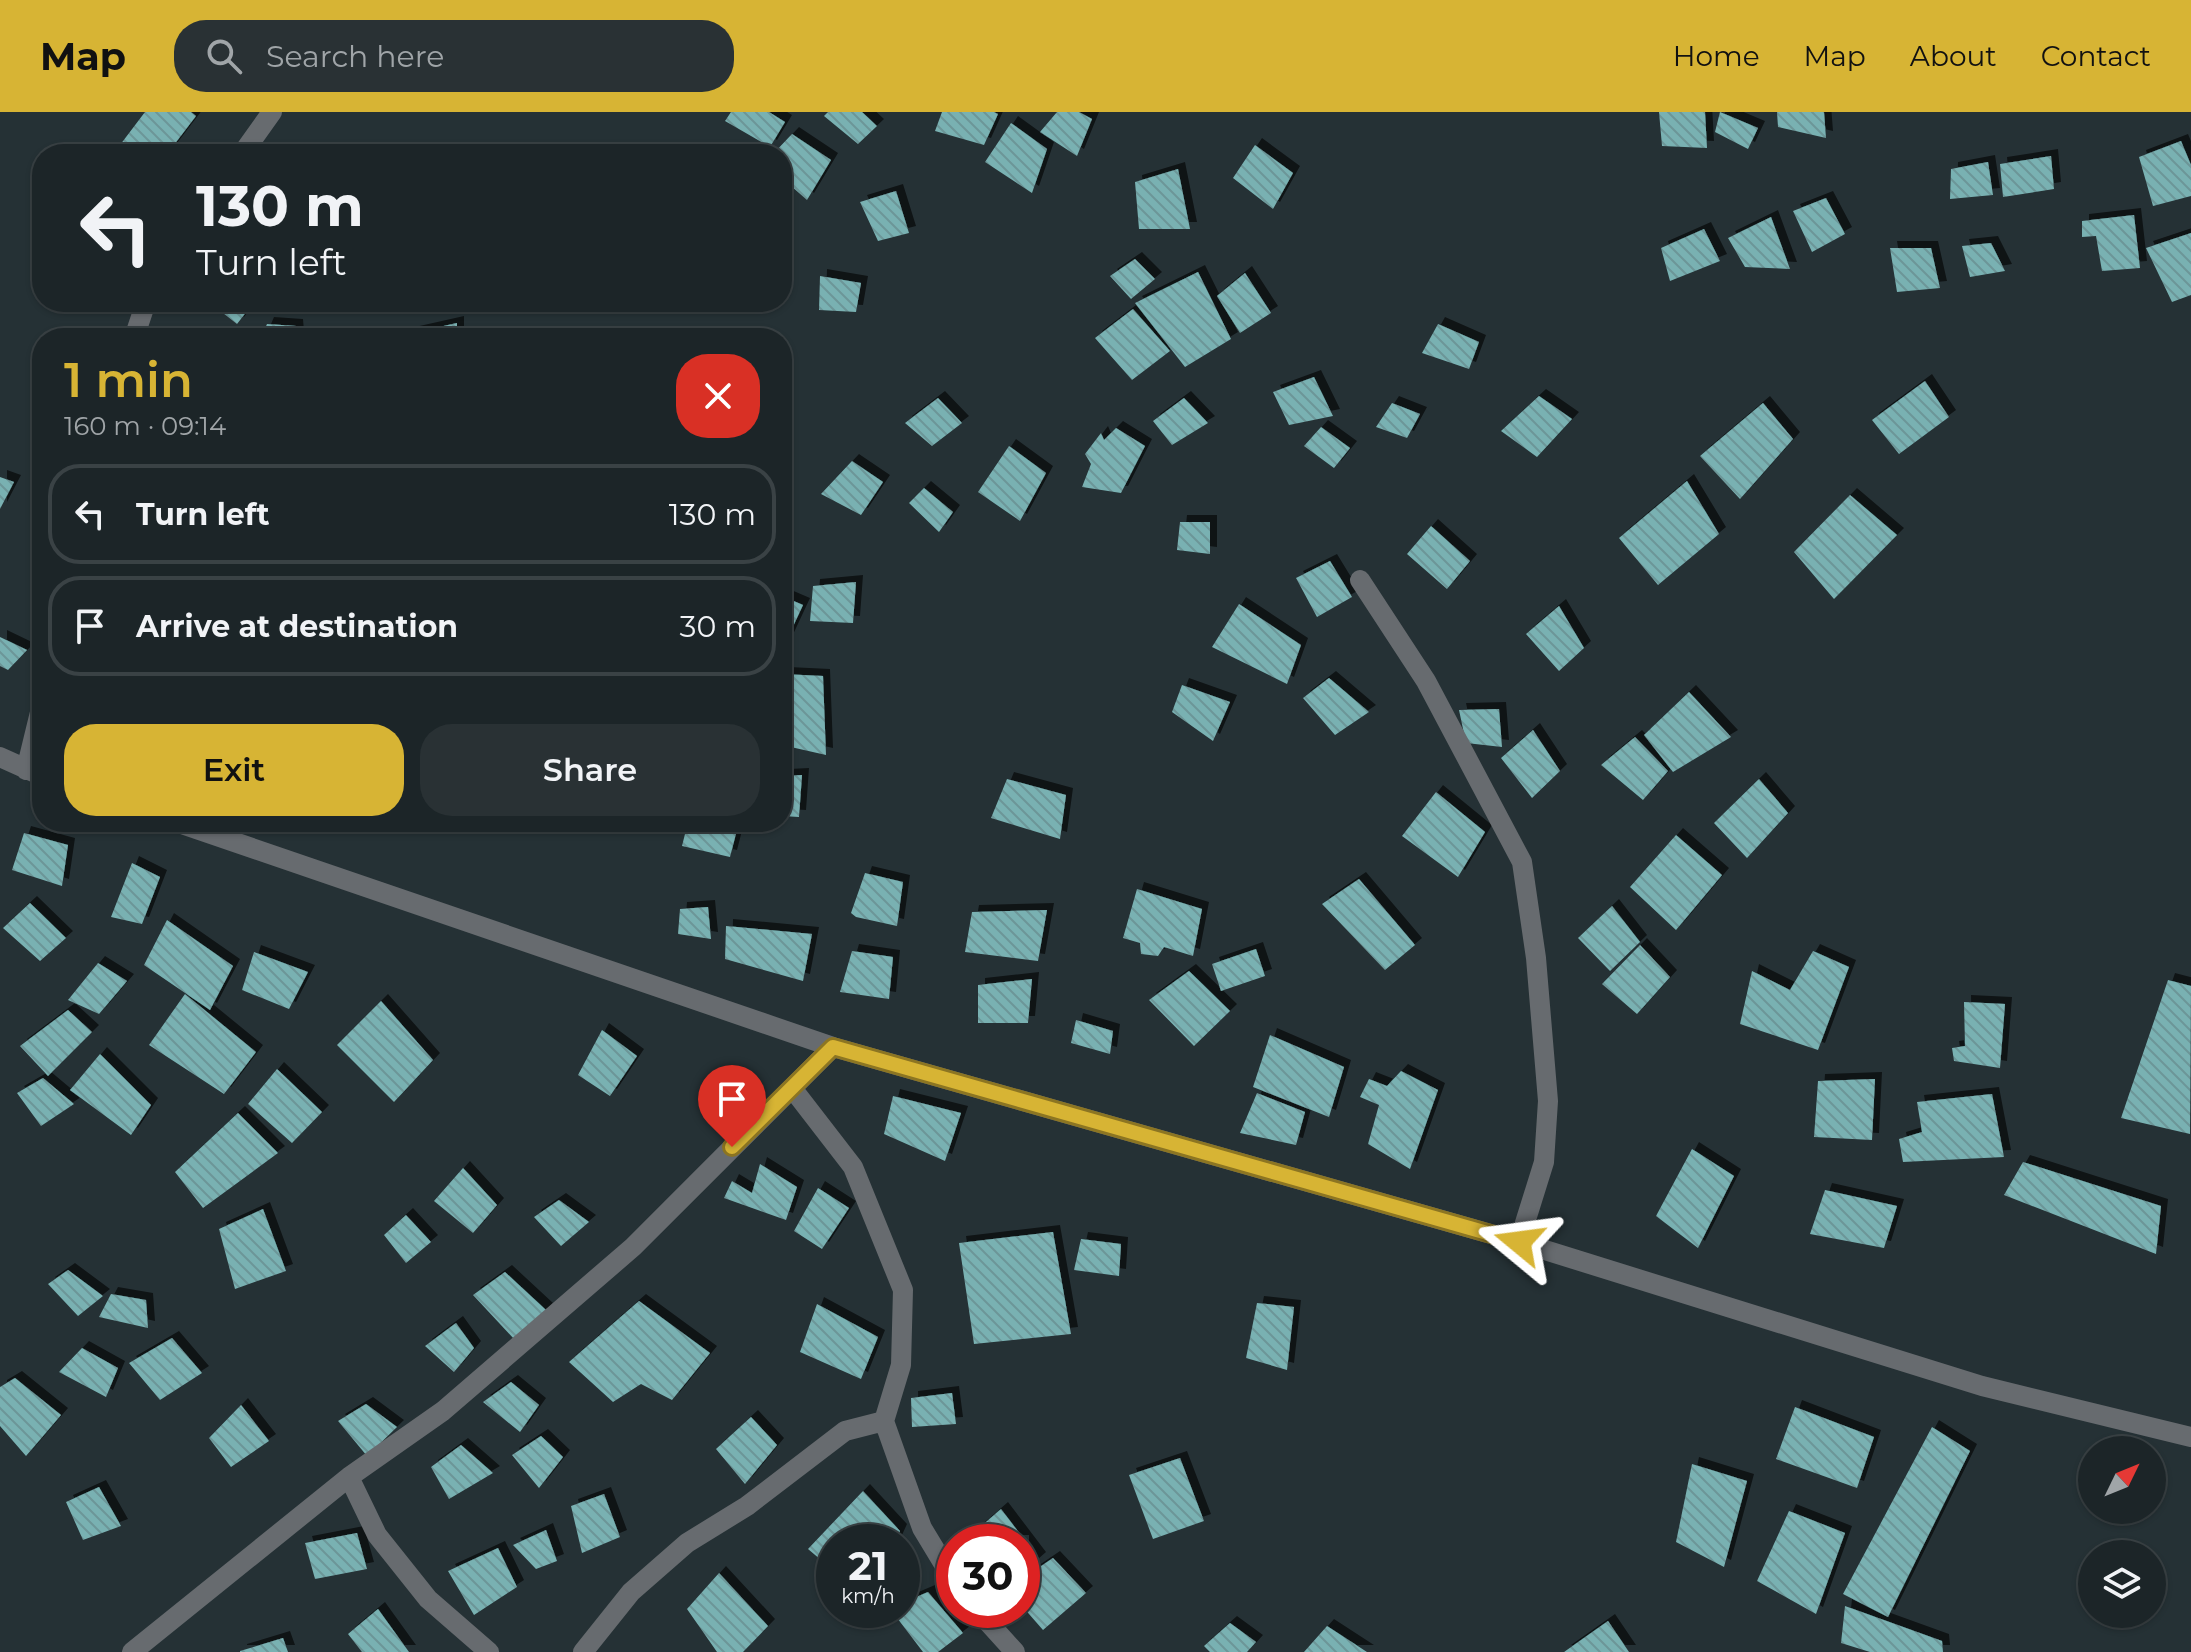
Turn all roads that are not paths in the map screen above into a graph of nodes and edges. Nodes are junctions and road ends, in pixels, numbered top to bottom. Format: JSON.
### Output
{"nodes":[{"id":1,"x":272,"y":112,"type":"edge"},
{"id":2,"x":249,"y":144,"type":"edge"},
{"id":3,"x":1360,"y":580,"type":"dead end"},
{"id":4,"x":0,"y":757,"type":"edge"},
{"id":5,"x":32,"y":772,"type":"edge"},
{"id":6,"x":205,"y":832,"type":"edge"},
{"id":7,"x":833,"y":1047,"type":"junction"},
{"id":8,"x":792,"y":1088,"type":"junction"},
{"id":9,"x":1519,"y":1242,"type":"junction"},
{"id":10,"x":884,"y":1421,"type":"junction"},
{"id":11,"x":2191,"y":1437,"type":"edge"},
{"id":12,"x":349,"y":1477,"type":"junction"},
{"id":13,"x":936,"y":1551,"type":"edge"},
{"id":14,"x":993,"y":1628,"type":"edge"},
{"id":15,"x":132,"y":1652,"type":"edge"},
{"id":16,"x":489,"y":1652,"type":"edge"},
{"id":17,"x":583,"y":1652,"type":"edge"},
{"id":18,"x":1015,"y":1652,"type":"edge"}],
"edges":[{"from":1,"to":2,"type":"street"},
{"from":3,"to":9,"type":"street"},
{"from":4,"to":5,"type":"street"},
{"from":6,"to":7,"type":"street"},
{"from":7,"to":8,"type":"street"},
{"from":7,"to":9,"type":"street"},
{"from":8,"to":10,"type":"street"},
{"from":8,"to":12,"type":"street"},
{"from":9,"to":11,"type":"street"},
{"from":10,"to":13,"type":"street"},
{"from":10,"to":17,"type":"street"},
{"from":12,"to":15,"type":"street"},
{"from":12,"to":16,"type":"street"},
{"from":14,"to":18,"type":"street"}]}
